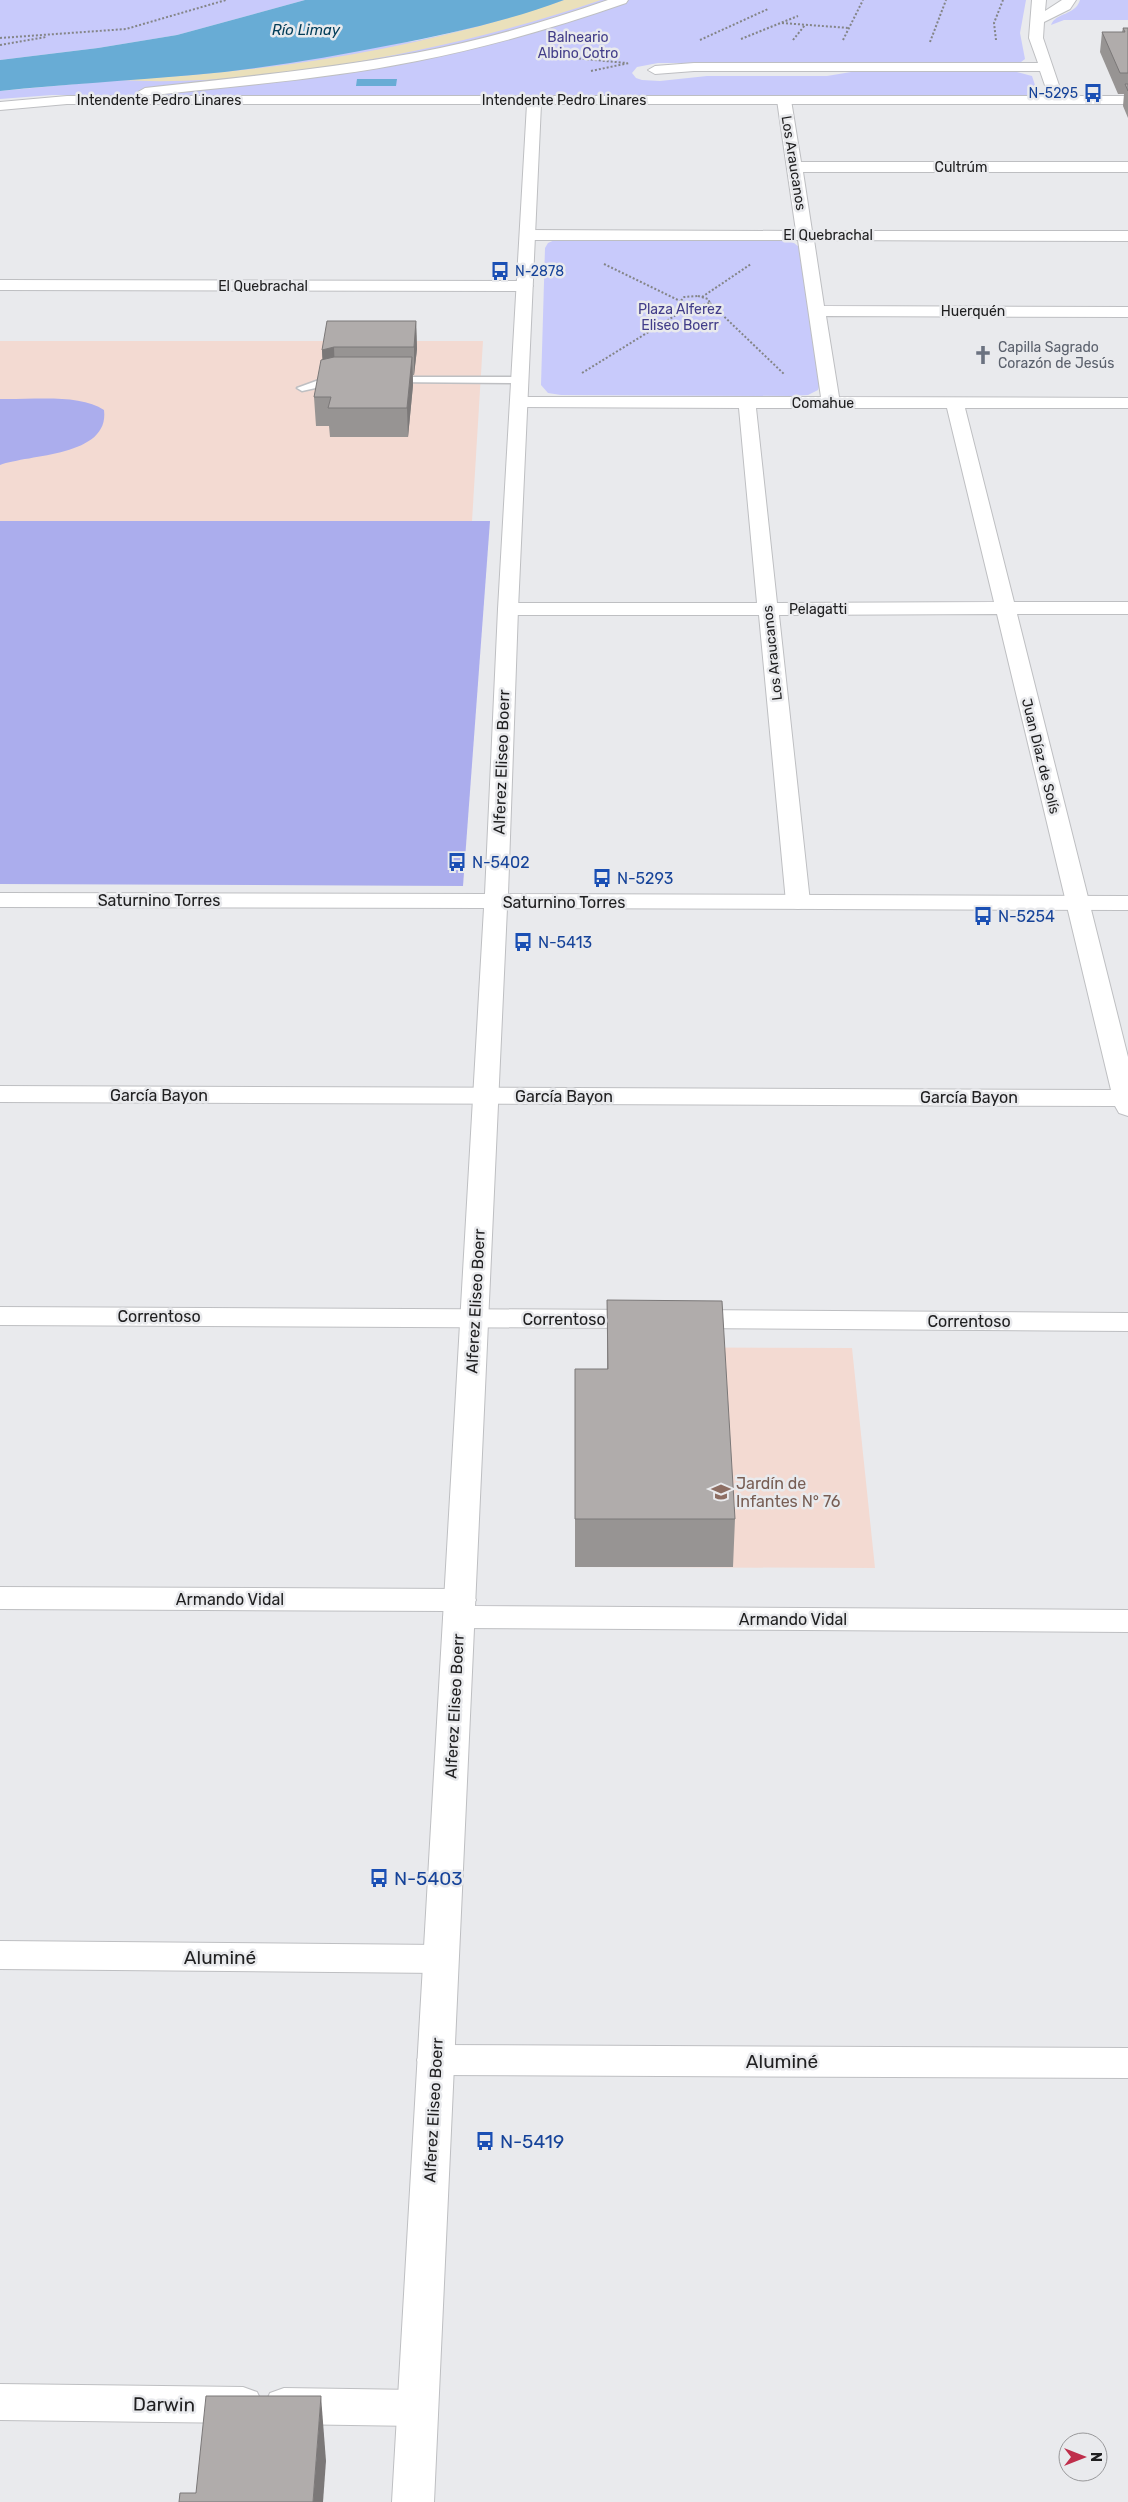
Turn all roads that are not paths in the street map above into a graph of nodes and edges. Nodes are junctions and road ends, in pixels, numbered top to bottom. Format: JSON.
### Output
{"nodes":[{"id":1,"x":622,"y":0,"type":"edge"},
{"id":2,"x":1039,"y":0,"type":"edge"},
{"id":3,"x":1069,"y":0,"type":"edge"},
{"id":4,"x":1039,"y":19,"type":"junction"},
{"id":5,"x":1046,"y":67,"type":"junction"},
{"id":6,"x":655,"y":70,"type":"dead end"},
{"id":7,"x":144,"y":92,"type":"dead end"},
{"id":8,"x":534,"y":100,"type":"junction"},
{"id":9,"x":784,"y":100,"type":"junction"},
{"id":10,"x":1057,"y":100,"type":"junction"},
{"id":11,"x":1128,"y":100,"type":"edge"},
{"id":12,"x":0,"y":106,"type":"edge"},
{"id":13,"x":794,"y":166,"type":"junction"},
{"id":14,"x":1128,"y":167,"type":"edge"},
{"id":15,"x":528,"y":235,"type":"junction"},
{"id":16,"x":805,"y":235,"type":"junction"},
{"id":17,"x":1128,"y":236,"type":"edge"},
{"id":18,"x":0,"y":286,"type":"edge"},
{"id":19,"x":525,"y":286,"type":"junction"},
{"id":20,"x":817,"y":310,"type":"junction"},
{"id":21,"x":1128,"y":312,"type":"edge"},
{"id":22,"x":351,"y":380,"type":"edge"},
{"id":23,"x":379,"y":380,"type":"edge"},
{"id":24,"x":520,"y":380,"type":"junction"},
{"id":25,"x":302,"y":388,"type":"dead end"},
{"id":26,"x":519,"y":402,"type":"junction"},
{"id":27,"x":747,"y":403,"type":"junction"},
{"id":28,"x":831,"y":403,"type":"junction"},
{"id":29,"x":955,"y":403,"type":"junction"},
{"id":30,"x":1128,"y":404,"type":"edge"},
{"id":31,"x":1005,"y":608,"type":"junction"},
{"id":32,"x":1128,"y":608,"type":"edge"},
{"id":33,"x":508,"y":609,"type":"junction"},
{"id":34,"x":768,"y":609,"type":"junction"},
{"id":35,"x":0,"y":900,"type":"edge"},
{"id":36,"x":496,"y":902,"type":"junction"},
{"id":37,"x":798,"y":902,"type":"junction"},
{"id":38,"x":1077,"y":903,"type":"junction"},
{"id":39,"x":1128,"y":903,"type":"edge"},
{"id":40,"x":0,"y":1094,"type":"edge"},
{"id":41,"x":485,"y":1096,"type":"junction"},
{"id":42,"x":1127,"y":1101,"type":"edge"},
{"id":43,"x":0,"y":1316,"type":"edge"},
{"id":44,"x":474,"y":1318,"type":"junction"},
{"id":45,"x":1128,"y":1322,"type":"edge"},
{"id":46,"x":0,"y":1598,"type":"edge"},
{"id":47,"x":459,"y":1609,"type":"junction"},
{"id":48,"x":1128,"y":1621,"type":"edge"},
{"id":49,"x":0,"y":1956,"type":"edge"},
{"id":50,"x":440,"y":1959,"type":"junction"},
{"id":51,"x":436,"y":2060,"type":"junction"},
{"id":52,"x":1128,"y":2063,"type":"edge"},
{"id":53,"x":0,"y":2402,"type":"edge"},
{"id":54,"x":417,"y":2408,"type":"junction"},
{"id":55,"x":413,"y":2502,"type":"edge"}],
"edges":[{"from":1,"to":7,"type":"street"},
{"from":2,"to":4,"type":"street"},
{"from":3,"to":4,"type":"street"},
{"from":4,"to":5,"type":"street"},
{"from":5,"to":6,"type":"street"},
{"from":5,"to":10,"type":"street"},
{"from":8,"to":9,"type":"street","name":"Intendente Pedro Linares"},
{"from":8,"to":12,"type":"street","name":"Intendente Pedro Linares"},
{"from":8,"to":15,"type":"street","name":"Alferez Eliseo Boerr"},
{"from":9,"to":10,"type":"street","name":"Intendente Pedro Linares"},
{"from":9,"to":13,"type":"street","name":"Los Araucanos"},
{"from":10,"to":11,"type":"street","name":"Intendente Pedro Linares"},
{"from":13,"to":14,"type":"street","name":"Cultrúm"},
{"from":13,"to":16,"type":"street","name":"Los Araucanos"},
{"from":15,"to":16,"type":"street","name":"El Quebrachal"},
{"from":15,"to":19,"type":"street","name":"Alferez Eliseo Boerr"},
{"from":16,"to":17,"type":"street","name":"El Quebrachal"},
{"from":16,"to":20,"type":"street","name":"Los Araucanos"},
{"from":18,"to":19,"type":"street","name":"El Quebrachal"},
{"from":19,"to":24,"type":"street","name":"Alferez Eliseo Boerr"},
{"from":20,"to":21,"type":"street","name":"Huerquén"},
{"from":20,"to":28,"type":"street","name":"Los Araucanos"},
{"from":22,"to":25,"type":"lane"},
{"from":23,"to":24,"type":"lane"},
{"from":24,"to":26,"type":"street","name":"Alferez Eliseo Boerr"},
{"from":26,"to":27,"type":"street","name":"Comahue"},
{"from":26,"to":33,"type":"street","name":"Alferez Eliseo Boerr"},
{"from":27,"to":28,"type":"street","name":"Comahue"},
{"from":27,"to":34,"type":"street","name":"Los Araucanos"},
{"from":28,"to":29,"type":"street","name":"Comahue"},
{"from":29,"to":30,"type":"street","name":"Comahue"},
{"from":29,"to":31,"type":"street","name":"Juan Díaz de Solís"},
{"from":31,"to":32,"type":"street","name":"Pelagatti"},
{"from":31,"to":34,"type":"street","name":"Pelagatti"},
{"from":31,"to":38,"type":"street","name":"Juan Díaz de Solís"},
{"from":33,"to":34,"type":"street","name":"Pelagatti"},
{"from":33,"to":36,"type":"street","name":"Alferez Eliseo Boerr"},
{"from":34,"to":37,"type":"street","name":"Los Araucanos"},
{"from":35,"to":36,"type":"street","name":"Saturnino Torres"},
{"from":36,"to":37,"type":"street","name":"Saturnino Torres"},
{"from":36,"to":41,"type":"street","name":"Alferez Eliseo Boerr"},
{"from":37,"to":38,"type":"street","name":"Saturnino Torres"},
{"from":38,"to":39,"type":"street","name":"Saturnino Torres"},
{"from":38,"to":42,"type":"street","name":"Juan Díaz de Solís"},
{"from":40,"to":41,"type":"street","name":"García Bayon"},
{"from":41,"to":42,"type":"street","name":"García Bayon"},
{"from":41,"to":44,"type":"street","name":"Alferez Eliseo Boerr"},
{"from":43,"to":44,"type":"street","name":"Correntoso"},
{"from":44,"to":45,"type":"street","name":"Correntoso"},
{"from":44,"to":47,"type":"street","name":"Alferez Eliseo Boerr"},
{"from":46,"to":47,"type":"street","name":"Armando Vidal"},
{"from":47,"to":48,"type":"street","name":"Armando Vidal"},
{"from":47,"to":50,"type":"street","name":"Alferez Eliseo Boerr"},
{"from":49,"to":50,"type":"street","name":"Aluminé"},
{"from":50,"to":51,"type":"street","name":"Alferez Eliseo Boerr"},
{"from":51,"to":52,"type":"street","name":"Aluminé"},
{"from":51,"to":54,"type":"street","name":"Alferez Eliseo Boerr"},
{"from":53,"to":54,"type":"street","name":"Darwin"},
{"from":54,"to":55,"type":"street","name":"Alferez Eliseo Boerr"}]}
